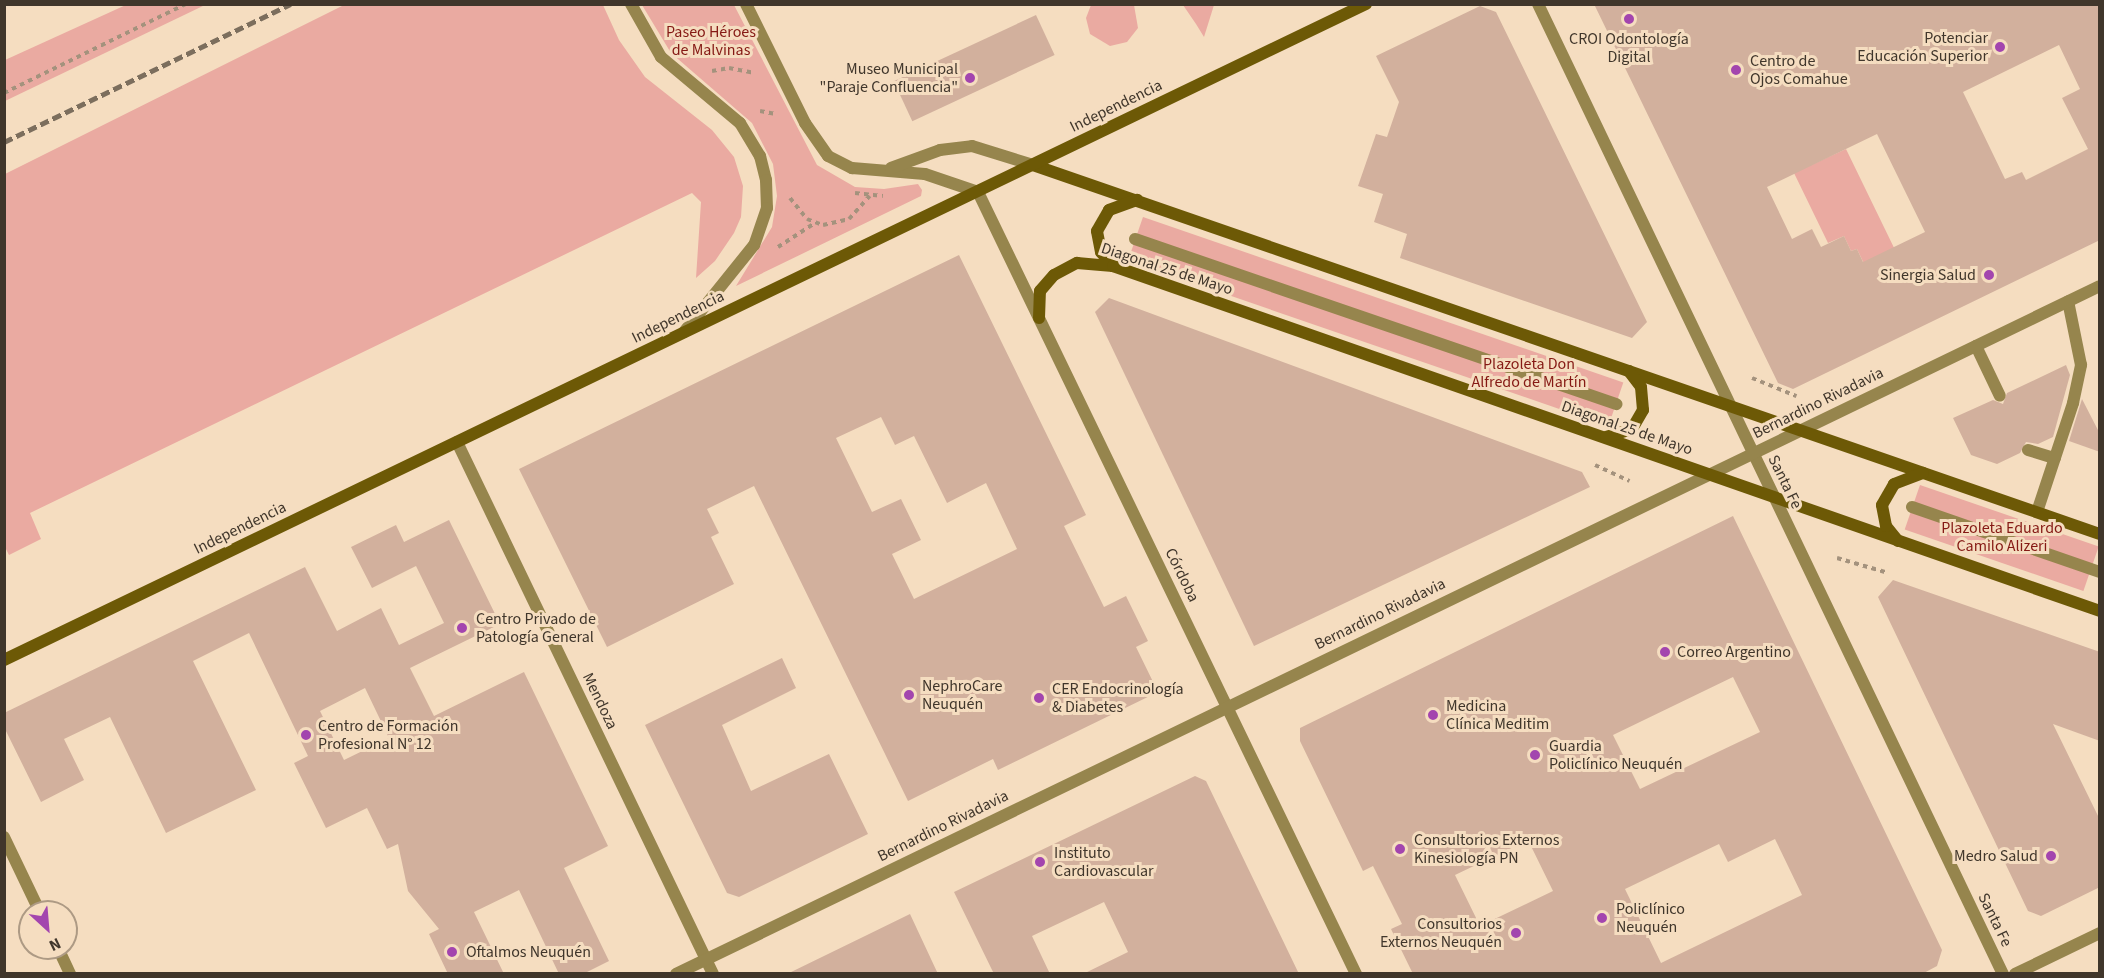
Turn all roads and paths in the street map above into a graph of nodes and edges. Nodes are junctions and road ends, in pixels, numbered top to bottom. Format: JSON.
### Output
{"nodes":[{"id":1,"x":186,"y":4,"type":"edge"},
{"id":2,"x":631,"y":4,"type":"edge"},
{"id":3,"x":746,"y":4,"type":"edge"},
{"id":4,"x":1366,"y":4,"type":"edge"},
{"id":5,"x":1538,"y":4,"type":"edge"},
{"id":6,"x":702,"y":73,"type":"dead end"},
{"id":7,"x":763,"y":76,"type":"dead end"},
{"id":8,"x":4,"y":93,"type":"edge"},
{"id":9,"x":754,"y":110,"type":"dead end"},
{"id":10,"x":783,"y":116,"type":"dead end"},
{"id":11,"x":1033,"y":165,"type":"junction"},
{"id":12,"x":885,"y":170,"type":"junction"},
{"id":13,"x":978,"y":192,"type":"junction"},
{"id":14,"x":1138,"y":200,"type":"junction"},
{"id":15,"x":815,"y":223,"type":"dead end"},
{"id":16,"x":1135,"y":238,"type":"dead end"},
{"id":17,"x":769,"y":251,"type":"dead end"},
{"id":18,"x":1113,"y":266,"type":"junction"},
{"id":19,"x":2100,"y":286,"type":"edge"},
{"id":20,"x":2068,"y":301,"type":"junction"},
{"id":21,"x":1039,"y":318,"type":"junction"},
{"id":22,"x":684,"y":333,"type":"junction"},
{"id":23,"x":1976,"y":346,"type":"junction"},
{"id":24,"x":1628,"y":370,"type":"junction"},
{"id":25,"x":1752,"y":378,"type":"dead end"},
{"id":26,"x":1796,"y":396,"type":"dead end"},
{"id":27,"x":2000,"y":396,"type":"dead end"},
{"id":28,"x":1616,"y":404,"type":"dead end"},
{"id":29,"x":1730,"y":405,"type":"junction"},
{"id":30,"x":1800,"y":429,"type":"junction"},
{"id":31,"x":1605,"y":437,"type":"junction"},
{"id":32,"x":457,"y":442,"type":"junction"},
{"id":33,"x":2028,"y":450,"type":"dead end"},
{"id":34,"x":1753,"y":453,"type":"junction"},
{"id":35,"x":2055,"y":458,"type":"junction"},
{"id":36,"x":1595,"y":465,"type":"dead end"},
{"id":37,"x":1924,"y":472,"type":"junction"},
{"id":38,"x":1708,"y":474,"type":"junction"},
{"id":39,"x":1629,"y":481,"type":"dead end"},
{"id":40,"x":1774,"y":497,"type":"junction"},
{"id":41,"x":1912,"y":507,"type":"dead end"},
{"id":42,"x":2037,"y":512,"type":"junction"},
{"id":43,"x":2100,"y":534,"type":"edge"},
{"id":44,"x":1899,"y":541,"type":"junction"},
{"id":45,"x":1837,"y":558,"type":"dead end"},
{"id":46,"x":1886,"y":572,"type":"dead end"},
{"id":47,"x":2100,"y":572,"type":"edge"},
{"id":48,"x":2100,"y":611,"type":"edge"},
{"id":49,"x":4,"y":660,"type":"edge"},
{"id":50,"x":1227,"y":707,"type":"junction"},
{"id":51,"x":4,"y":837,"type":"edge"},
{"id":52,"x":34,"y":900,"type":"edge"},
{"id":53,"x":2100,"y":933,"type":"edge"},
{"id":54,"x":706,"y":959,"type":"junction"},
{"id":55,"x":64,"y":960,"type":"edge"},
{"id":56,"x":70,"y":974,"type":"edge"},
{"id":57,"x":676,"y":974,"type":"edge"},
{"id":58,"x":713,"y":974,"type":"edge"},
{"id":59,"x":1356,"y":974,"type":"edge"},
{"id":60,"x":2003,"y":974,"type":"edge"},
{"id":61,"x":2015,"y":974,"type":"edge"}],
"edges":[{"from":1,"to":8,"type":"path"},
{"from":2,"to":22,"type":"street"},
{"from":3,"to":12,"type":"street"},
{"from":4,"to":11,"type":"main road","name":"Independencia"},
{"from":5,"to":29,"type":"street","name":"Santa Fe"},
{"from":6,"to":7,"type":"path"},
{"from":9,"to":10,"type":"path"},
{"from":11,"to":12,"type":"street"},
{"from":11,"to":13,"type":"main road","name":"Independencia"},
{"from":11,"to":14,"type":"main road"},
{"from":12,"to":13,"type":"street"},
{"from":13,"to":21,"type":"street","name":"Córdoba"},
{"from":13,"to":22,"type":"main road","name":"Independencia"},
{"from":14,"to":18,"type":"main road"},
{"from":14,"to":24,"type":"main road"},
{"from":15,"to":17,"type":"path"},
{"from":16,"to":28,"type":"street"},
{"from":18,"to":21,"type":"main road","name":"Diagonal 25 de Mayo"},
{"from":18,"to":31,"type":"main road","name":"Diagonal 25 de Mayo"},
{"from":19,"to":20,"type":"street","name":"Bernardino Rivadavia"},
{"from":20,"to":23,"type":"street","name":"Bernardino Rivadavia"},
{"from":20,"to":35,"type":"street"},
{"from":21,"to":50,"type":"street","name":"Córdoba"},
{"from":22,"to":32,"type":"main road","name":"Independencia"},
{"from":23,"to":27,"type":"street"},
{"from":23,"to":30,"type":"street","name":"Bernardino Rivadavia"},
{"from":24,"to":29,"type":"main road"},
{"from":24,"to":31,"type":"main road"},
{"from":25,"to":26,"type":"path"},
{"from":29,"to":30,"type":"main road"},
{"from":29,"to":34,"type":"street","name":"Santa Fe"},
{"from":30,"to":34,"type":"street","name":"Bernardino Rivadavia"},
{"from":30,"to":37,"type":"main road"},
{"from":31,"to":38,"type":"main road","name":"Diagonal 25 de Mayo"},
{"from":32,"to":49,"type":"main road","name":"Independencia"},
{"from":32,"to":54,"type":"street","name":"Mendoza"},
{"from":33,"to":35,"type":"street"},
{"from":34,"to":38,"type":"street","name":"Bernardino Rivadavia"},
{"from":34,"to":40,"type":"street","name":"Santa Fe"},
{"from":35,"to":42,"type":"street"},
{"from":36,"to":39,"type":"path"},
{"from":37,"to":42,"type":"main road"},
{"from":37,"to":44,"type":"main road"},
{"from":38,"to":40,"type":"main road","name":"Diagonal 25 de Mayo"},
{"from":38,"to":50,"type":"street","name":"Bernardino Rivadavia"},
{"from":40,"to":44,"type":"main road","name":"Diagonal 25 de Mayo"},
{"from":40,"to":60,"type":"street","name":"Santa Fe"},
{"from":41,"to":47,"type":"street"},
{"from":42,"to":43,"type":"main road"},
{"from":44,"to":48,"type":"main road","name":"Diagonal 25 de Mayo"},
{"from":45,"to":46,"type":"path"},
{"from":50,"to":54,"type":"street","name":"Bernardino Rivadavia"},
{"from":50,"to":59,"type":"street","name":"Córdoba"},
{"from":51,"to":52,"type":"street"},
{"from":53,"to":61,"type":"street"},
{"from":54,"to":57,"type":"street","name":"Bernardino Rivadavia"},
{"from":54,"to":58,"type":"street","name":"Mendoza"},
{"from":55,"to":56,"type":"street"}]}
